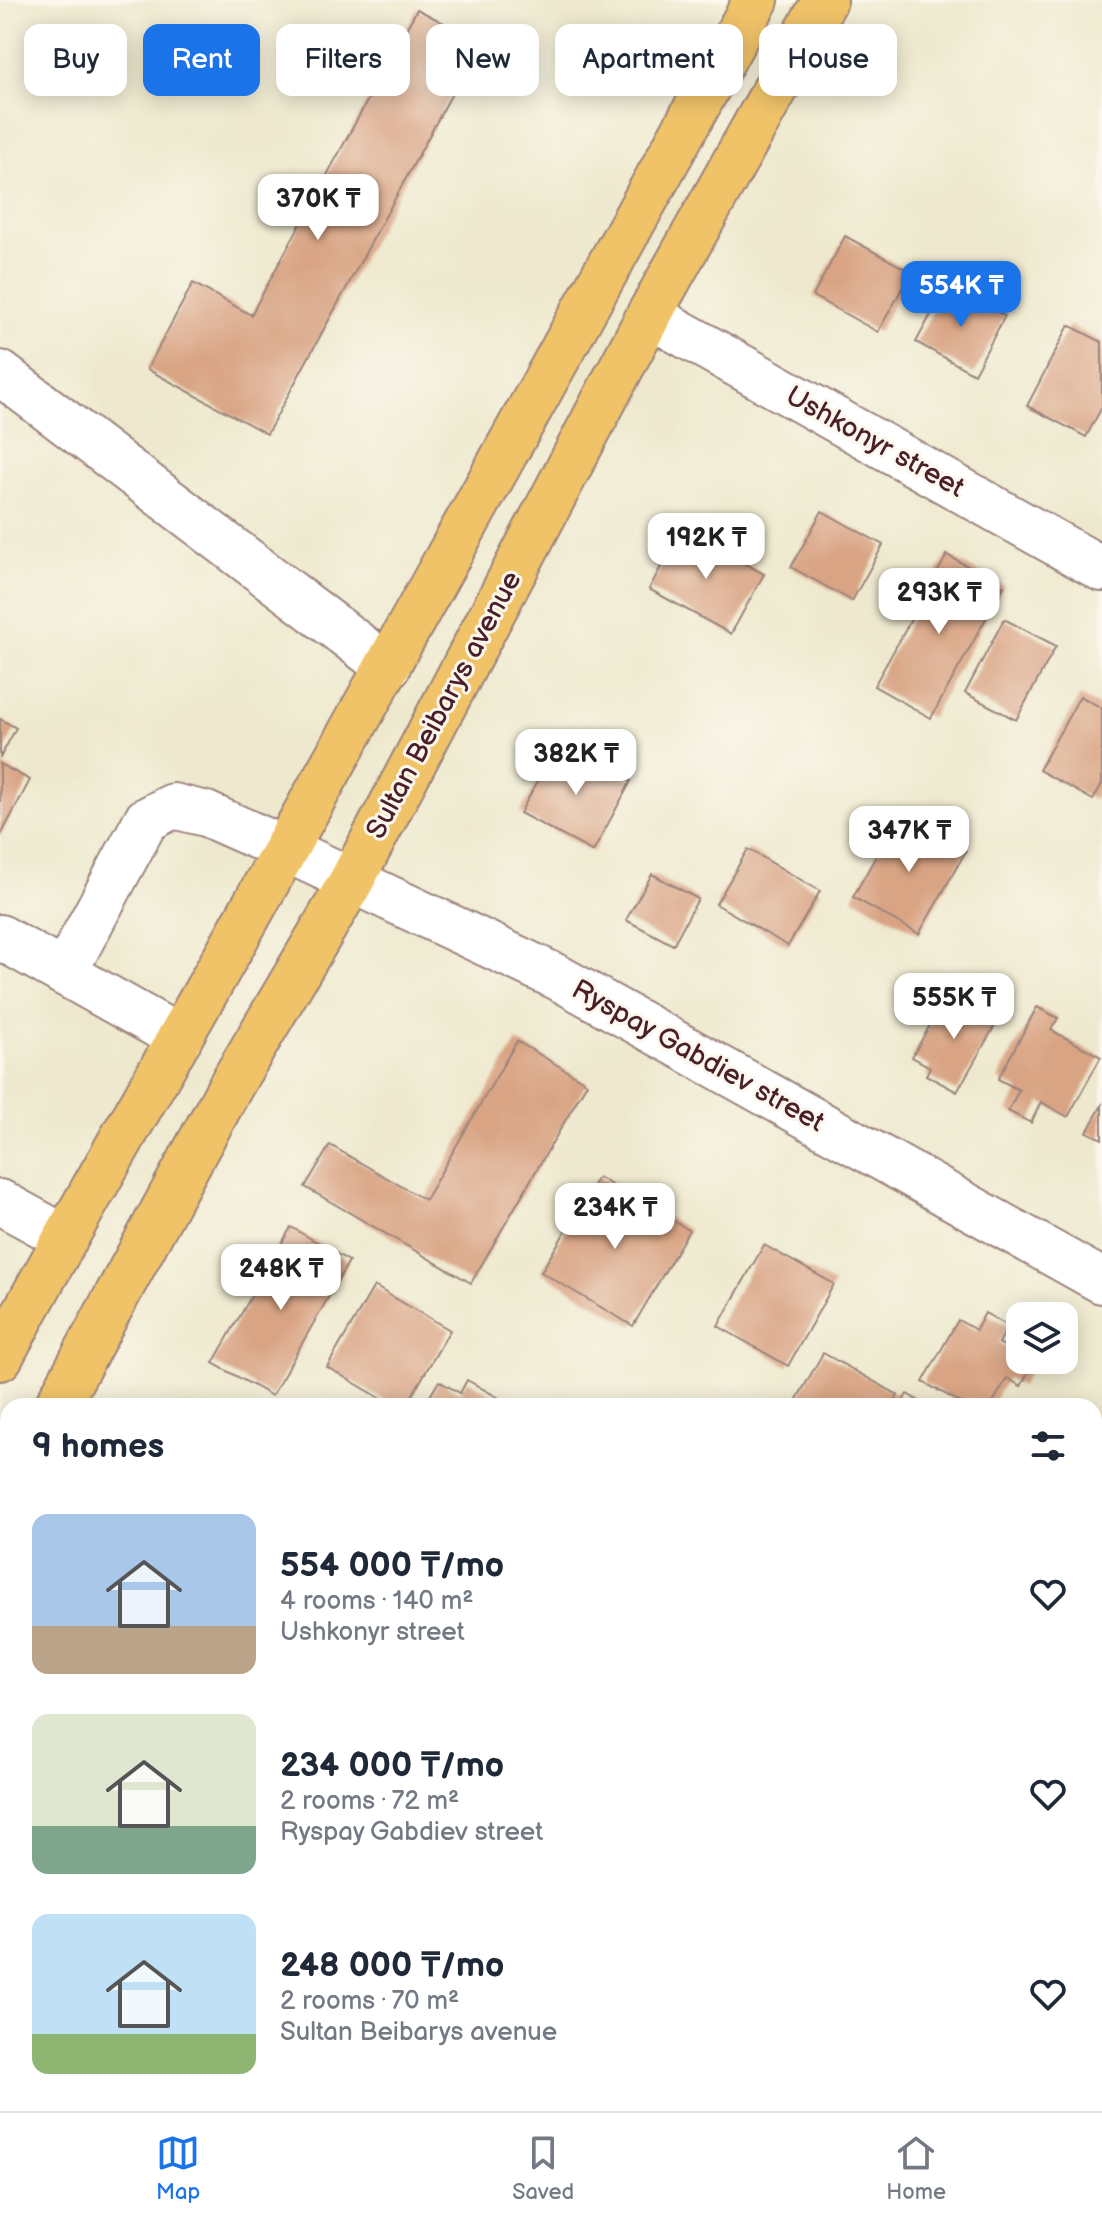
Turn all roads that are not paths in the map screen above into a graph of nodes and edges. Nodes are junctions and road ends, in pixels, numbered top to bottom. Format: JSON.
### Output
{"nodes":[{"id":1,"x":756,"y":0,"type":"edge"},
{"id":2,"x":825,"y":0,"type":"edge"},
{"id":3,"x":649,"y":315,"type":"junction"},
{"id":4,"x":0,"y":373,"type":"edge"},
{"id":5,"x":1102,"y":569,"type":"edge"},
{"id":6,"x":388,"y":667,"type":"junction"},
{"id":7,"x":285,"y":849,"type":"junction"},
{"id":8,"x":352,"y":880,"type":"junction"},
{"id":9,"x":0,"y":937,"type":"edge"},
{"id":10,"x":64,"y":973,"type":"junction"},
{"id":11,"x":180,"y":1038,"type":"junction"},
{"id":12,"x":0,"y":1202,"type":"edge"},
{"id":13,"x":64,"y":1237,"type":"junction"},
{"id":14,"x":1102,"y":1281,"type":"edge"},
{"id":15,"x":0,"y":1358,"type":"edge"},
{"id":16,"x":61,"y":1398,"type":"edge"}],
"edges":[{"from":1,"to":6,"type":"main road"},
{"from":2,"to":3,"type":"main road","name":"Sultan Beibarys avenue"},
{"from":3,"to":5,"type":"street","name":"Ushkonyr street"},
{"from":3,"to":8,"type":"main road","name":"Sultan Beibarys avenue"},
{"from":4,"to":6,"type":"street"},
{"from":6,"to":7,"type":"main road"},
{"from":7,"to":8,"type":"street","name":"Ryspay Gabdiev street"},
{"from":7,"to":10,"type":"street","name":"Ryspay Gabdiev street"},
{"from":7,"to":11,"type":"main road"},
{"from":8,"to":14,"type":"street","name":"Ryspay Gabdiev street"},
{"from":8,"to":16,"type":"main road","name":"Sultan Beibarys avenue"},
{"from":9,"to":10,"type":"street"},
{"from":10,"to":11,"type":"street"},
{"from":11,"to":13,"type":"main road"},
{"from":12,"to":13,"type":"street"},
{"from":13,"to":15,"type":"main road"}]}
